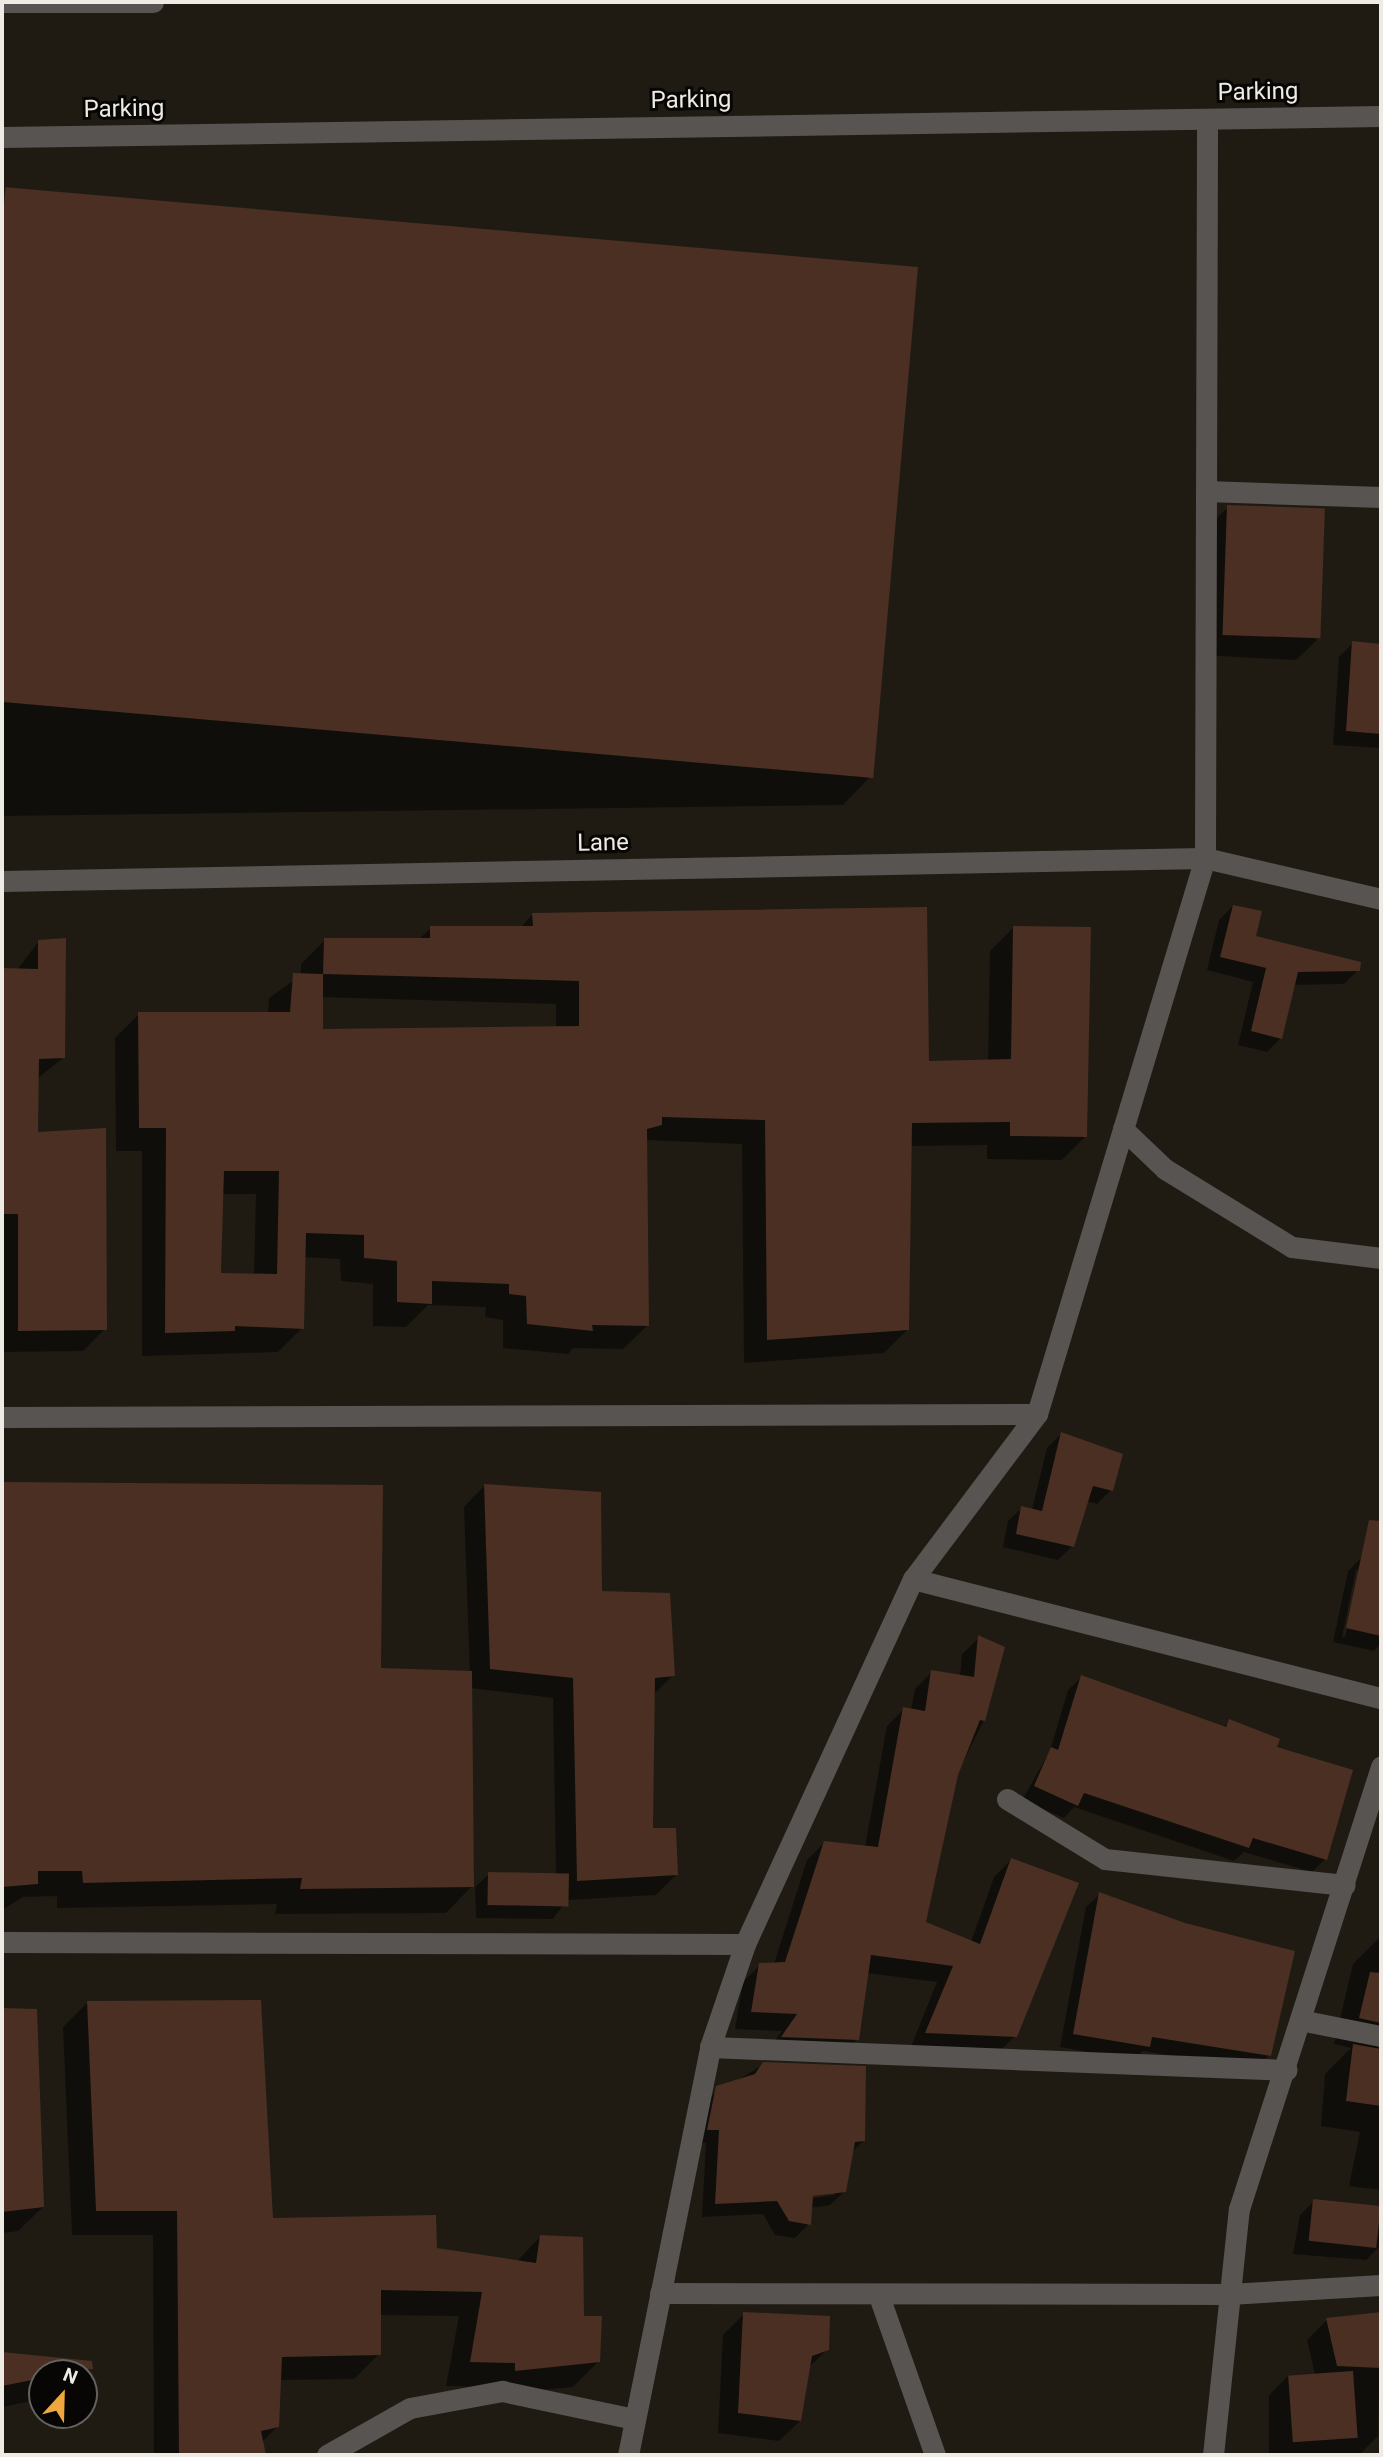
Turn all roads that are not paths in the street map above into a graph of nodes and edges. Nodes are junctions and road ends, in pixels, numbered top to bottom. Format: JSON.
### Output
{"nodes":[{"id":1,"x":2,"y":2,"type":"edge"},
{"id":2,"x":153,"y":2,"type":"edge"},
{"id":3,"x":1381,"y":116,"type":"edge"},
{"id":4,"x":1207,"y":118,"type":"junction"},
{"id":5,"x":2,"y":137,"type":"edge"},
{"id":6,"x":1206,"y":491,"type":"junction"},
{"id":7,"x":1381,"y":497,"type":"edge"},
{"id":8,"x":1205,"y":858,"type":"junction"},
{"id":9,"x":2,"y":881,"type":"edge"},
{"id":10,"x":1381,"y":899,"type":"edge"},
{"id":11,"x":1122,"y":1129,"type":"junction"},
{"id":12,"x":1381,"y":1258,"type":"edge"},
{"id":13,"x":1037,"y":1415,"type":"junction"},
{"id":14,"x":2,"y":1417,"type":"edge"},
{"id":15,"x":912,"y":1579,"type":"junction"},
{"id":16,"x":1381,"y":1698,"type":"edge"},
{"id":17,"x":1381,"y":1766,"type":"edge"},
{"id":18,"x":1007,"y":1800,"type":"dead end"},
{"id":19,"x":1345,"y":1885,"type":"junction"},
{"id":20,"x":2,"y":1942,"type":"edge"},
{"id":21,"x":745,"y":1944,"type":"junction"},
{"id":22,"x":1305,"y":2021,"type":"junction"},
{"id":23,"x":1381,"y":2036,"type":"edge"},
{"id":24,"x":710,"y":2047,"type":"junction"},
{"id":25,"x":1287,"y":2070,"type":"junction"},
{"id":26,"x":1381,"y":2285,"type":"edge"},
{"id":27,"x":660,"y":2293,"type":"junction"},
{"id":28,"x":1229,"y":2294,"type":"junction"},
{"id":29,"x":879,"y":2296,"type":"junction"},
{"id":30,"x":634,"y":2419,"type":"junction"},
{"id":31,"x":327,"y":2455,"type":"edge"},
{"id":32,"x":628,"y":2455,"type":"edge"},
{"id":33,"x":935,"y":2455,"type":"edge"},
{"id":34,"x":1213,"y":2455,"type":"edge"}],
"edges":[{"from":1,"to":2,"type":"street"},
{"from":3,"to":4,"type":"street","name":"Parking"},
{"from":4,"to":5,"type":"street","name":"Parking"},
{"from":4,"to":6,"type":"street"},
{"from":6,"to":7,"type":"street"},
{"from":6,"to":8,"type":"street"},
{"from":8,"to":9,"type":"street","name":"Lane"},
{"from":8,"to":10,"type":"street","name":"Lane"},
{"from":8,"to":11,"type":"street"},
{"from":11,"to":12,"type":"street"},
{"from":11,"to":13,"type":"street"},
{"from":13,"to":14,"type":"street"},
{"from":13,"to":15,"type":"street"},
{"from":15,"to":16,"type":"street"},
{"from":15,"to":21,"type":"street"},
{"from":17,"to":19,"type":"street"},
{"from":18,"to":19,"type":"street"},
{"from":19,"to":22,"type":"street"},
{"from":20,"to":21,"type":"street"},
{"from":21,"to":24,"type":"street"},
{"from":22,"to":23,"type":"street"},
{"from":22,"to":25,"type":"street"},
{"from":24,"to":25,"type":"street"},
{"from":24,"to":27,"type":"street"},
{"from":25,"to":28,"type":"street"},
{"from":26,"to":28,"type":"street"},
{"from":27,"to":29,"type":"street"},
{"from":27,"to":30,"type":"street"},
{"from":28,"to":29,"type":"street"},
{"from":28,"to":34,"type":"street"},
{"from":29,"to":33,"type":"street"},
{"from":30,"to":31,"type":"street"},
{"from":30,"to":32,"type":"street"}]}
